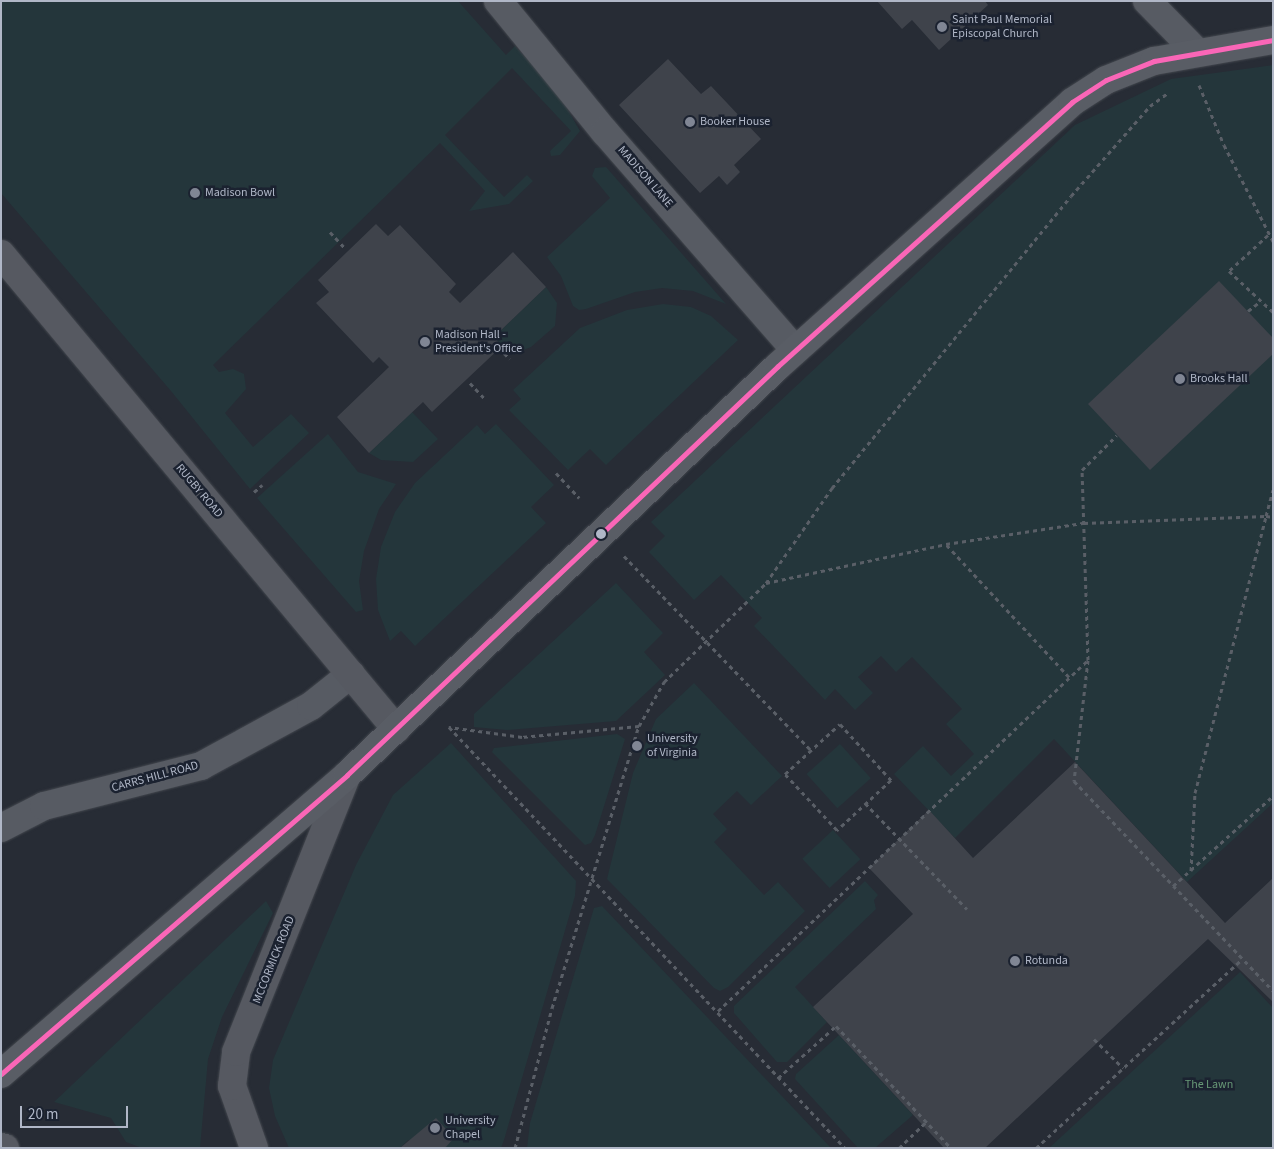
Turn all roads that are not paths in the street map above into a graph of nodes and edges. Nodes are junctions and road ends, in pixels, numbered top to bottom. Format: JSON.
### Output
{"nodes":[{"id":1,"x":498,"y":1,"type":"edge"},
{"id":2,"x":1147,"y":1,"type":"edge"},
{"id":3,"x":1273,"y":40,"type":"edge"},
{"id":4,"x":1196,"y":51,"type":"junction"},
{"id":5,"x":1,"y":254,"type":"edge"},
{"id":6,"x":795,"y":350,"type":"junction"},
{"id":7,"x":351,"y":674,"type":"junction"},
{"id":8,"x":396,"y":729,"type":"junction"},
{"id":9,"x":347,"y":775,"type":"junction"},
{"id":10,"x":1,"y":828,"type":"edge"},
{"id":11,"x":1,"y":1074,"type":"edge"},
{"id":12,"x":254,"y":1148,"type":"edge"}],
"edges":[{"from":1,"to":6,"type":"street","name":"MADISON LANE"},
{"from":2,"to":4,"type":"street"},
{"from":3,"to":4,"type":"main road"},
{"from":4,"to":6,"type":"main road"},
{"from":5,"to":7,"type":"main road","name":"RUGBY ROAD"},
{"from":6,"to":8,"type":"main road"},
{"from":7,"to":8,"type":"main road","name":"RUGBY ROAD"},
{"from":7,"to":10,"type":"street","name":"CARRS HILL ROAD"},
{"from":8,"to":9,"type":"main road"},
{"from":9,"to":11,"type":"main road"},
{"from":9,"to":12,"type":"main road","name":"MCCORMICK ROAD"}]}
